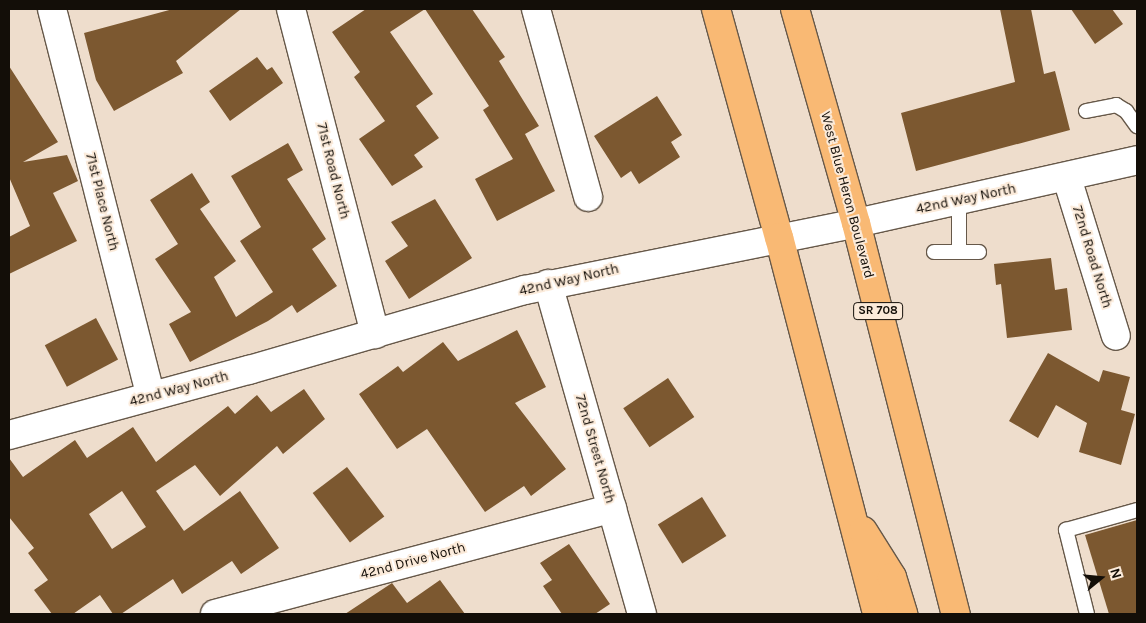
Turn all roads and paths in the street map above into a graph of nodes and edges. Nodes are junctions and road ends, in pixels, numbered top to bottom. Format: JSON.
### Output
{"nodes":[{"id":1,"x":52,"y":9,"type":"edge"},
{"id":2,"x":291,"y":9,"type":"edge"},
{"id":3,"x":536,"y":9,"type":"edge"},
{"id":4,"x":716,"y":9,"type":"edge"},
{"id":5,"x":795,"y":9,"type":"edge"},
{"id":6,"x":1086,"y":111,"type":"dead end"},
{"id":7,"x":1137,"y":126,"type":"edge"},
{"id":8,"x":1137,"y":160,"type":"edge"},
{"id":9,"x":1067,"y":178,"type":"junction"},
{"id":10,"x":588,"y":197,"type":"dead end"},
{"id":11,"x":959,"y":201,"type":"junction"},
{"id":12,"x":856,"y":223,"type":"junction"},
{"id":13,"x":780,"y":237,"type":"junction"},
{"id":14,"x":934,"y":252,"type":"dead end"},
{"id":15,"x":959,"y":252,"type":"junction"},
{"id":16,"x":979,"y":252,"type":"dead end"},
{"id":17,"x":548,"y":284,"type":"junction"},
{"id":18,"x":375,"y":334,"type":"junction"},
{"id":19,"x":1116,"y":336,"type":"dead end"},
{"id":20,"x":151,"y":396,"type":"junction"},
{"id":21,"x":9,"y":435,"type":"edge"},
{"id":22,"x":612,"y":508,"type":"junction"},
{"id":23,"x":850,"y":509,"type":"junction"},
{"id":24,"x":1137,"y":510,"type":"edge"},
{"id":25,"x":215,"y":614,"type":"edge"},
{"id":26,"x":642,"y":614,"type":"edge"},
{"id":27,"x":877,"y":614,"type":"edge"},
{"id":28,"x":902,"y":614,"type":"edge"},
{"id":29,"x":956,"y":614,"type":"edge"},
{"id":30,"x":1087,"y":614,"type":"edge"}],
"edges":[{"from":1,"to":20,"type":"street","name":"71st Place North"},
{"from":2,"to":18,"type":"street","name":"71st Road North"},
{"from":3,"to":10,"type":"street"},
{"from":4,"to":13,"type":"highway"},
{"from":5,"to":12,"type":"highway","name":"West Blue Heron Boulevard","number":"SR 708"},
{"from":6,"to":7,"type":"lane"},
{"from":8,"to":9,"type":"street","name":"42nd Way North"},
{"from":9,"to":11,"type":"street","name":"42nd Way North"},
{"from":9,"to":19,"type":"street","name":"72nd Road North"},
{"from":11,"to":12,"type":"street","name":"42nd Way North"},
{"from":11,"to":15,"type":"lane"},
{"from":12,"to":13,"type":"street","name":"42nd Way North"},
{"from":12,"to":29,"type":"highway","name":"West Blue Heron Boulevard","number":"SR 708"},
{"from":13,"to":17,"type":"street","name":"42nd Way North"},
{"from":13,"to":23,"type":"highway"},
{"from":14,"to":15,"type":"lane"},
{"from":15,"to":16,"type":"lane"},
{"from":17,"to":18,"type":"street","name":"42nd Way North"},
{"from":17,"to":22,"type":"street","name":"72nd Street North"},
{"from":18,"to":20,"type":"street","name":"42nd Way North"},
{"from":20,"to":21,"type":"street","name":"42nd Way North"},
{"from":22,"to":25,"type":"street","name":"42nd Drive North"},
{"from":22,"to":26,"type":"street","name":"72nd Street North"},
{"from":23,"to":27,"type":"highway"},
{"from":23,"to":28,"type":"highway"},
{"from":24,"to":30,"type":"lane"}]}
